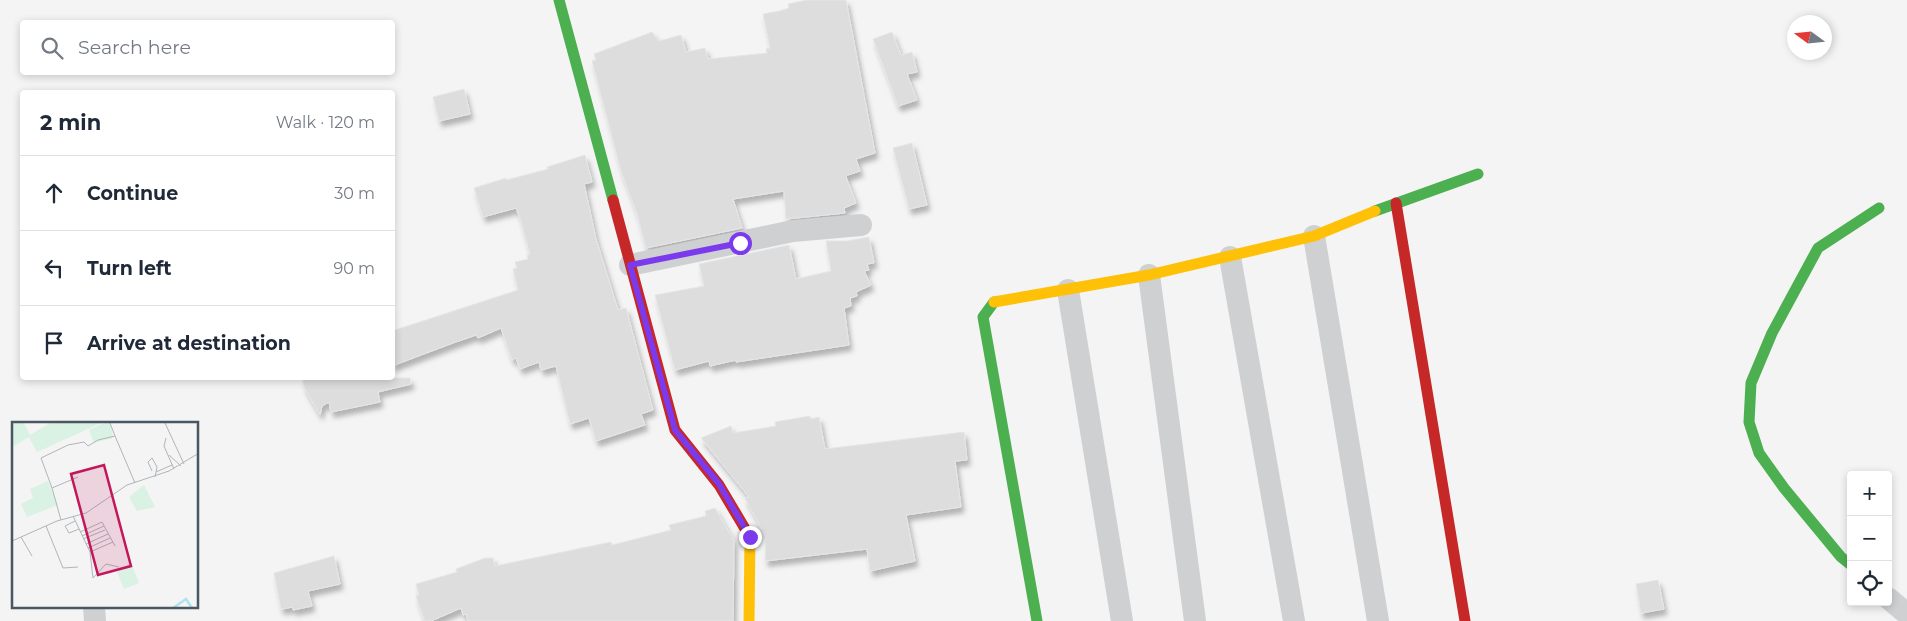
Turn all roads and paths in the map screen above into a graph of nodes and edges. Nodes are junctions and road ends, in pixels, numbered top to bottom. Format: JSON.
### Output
{"nodes":[{"id":1,"x":559,"y":0,"type":"edge"},
{"id":2,"x":1478,"y":174,"type":"dead end"},
{"id":3,"x":1396,"y":203,"type":"junction"},
{"id":4,"x":1879,"y":208,"type":"dead end"},
{"id":5,"x":861,"y":225,"type":"dead end"},
{"id":6,"x":1314,"y":236,"type":"junction"},
{"id":7,"x":1230,"y":257,"type":"junction"},
{"id":8,"x":630,"y":265,"type":"junction"},
{"id":9,"x":1149,"y":275,"type":"junction"},
{"id":10,"x":1068,"y":290,"type":"junction"},
{"id":11,"x":1847,"y":562,"type":"edge"},
{"id":12,"x":1892,"y":601,"type":"edge"},
{"id":13,"x":94,"y":608,"type":"edge"},
{"id":14,"x":1907,"y":614,"type":"edge"},
{"id":15,"x":95,"y":621,"type":"edge"},
{"id":16,"x":750,"y":621,"type":"edge"},
{"id":17,"x":1037,"y":621,"type":"edge"},
{"id":18,"x":1122,"y":621,"type":"edge"},
{"id":19,"x":1195,"y":621,"type":"edge"},
{"id":20,"x":1294,"y":621,"type":"edge"},
{"id":21,"x":1378,"y":621,"type":"edge"},
{"id":22,"x":1465,"y":621,"type":"edge"}],
"edges":[{"from":1,"to":8,"type":"street"},
{"from":2,"to":3,"type":"street"},
{"from":3,"to":6,"type":"street"},
{"from":3,"to":22,"type":"street"},
{"from":4,"to":11,"type":"street"},
{"from":5,"to":8,"type":"street"},
{"from":6,"to":7,"type":"street"},
{"from":6,"to":21,"type":"street"},
{"from":7,"to":9,"type":"street"},
{"from":7,"to":20,"type":"street"},
{"from":8,"to":16,"type":"street"},
{"from":9,"to":10,"type":"street"},
{"from":9,"to":19,"type":"street"},
{"from":10,"to":17,"type":"street"},
{"from":10,"to":18,"type":"street"},
{"from":12,"to":14,"type":"street"},
{"from":13,"to":15,"type":"street"}]}
